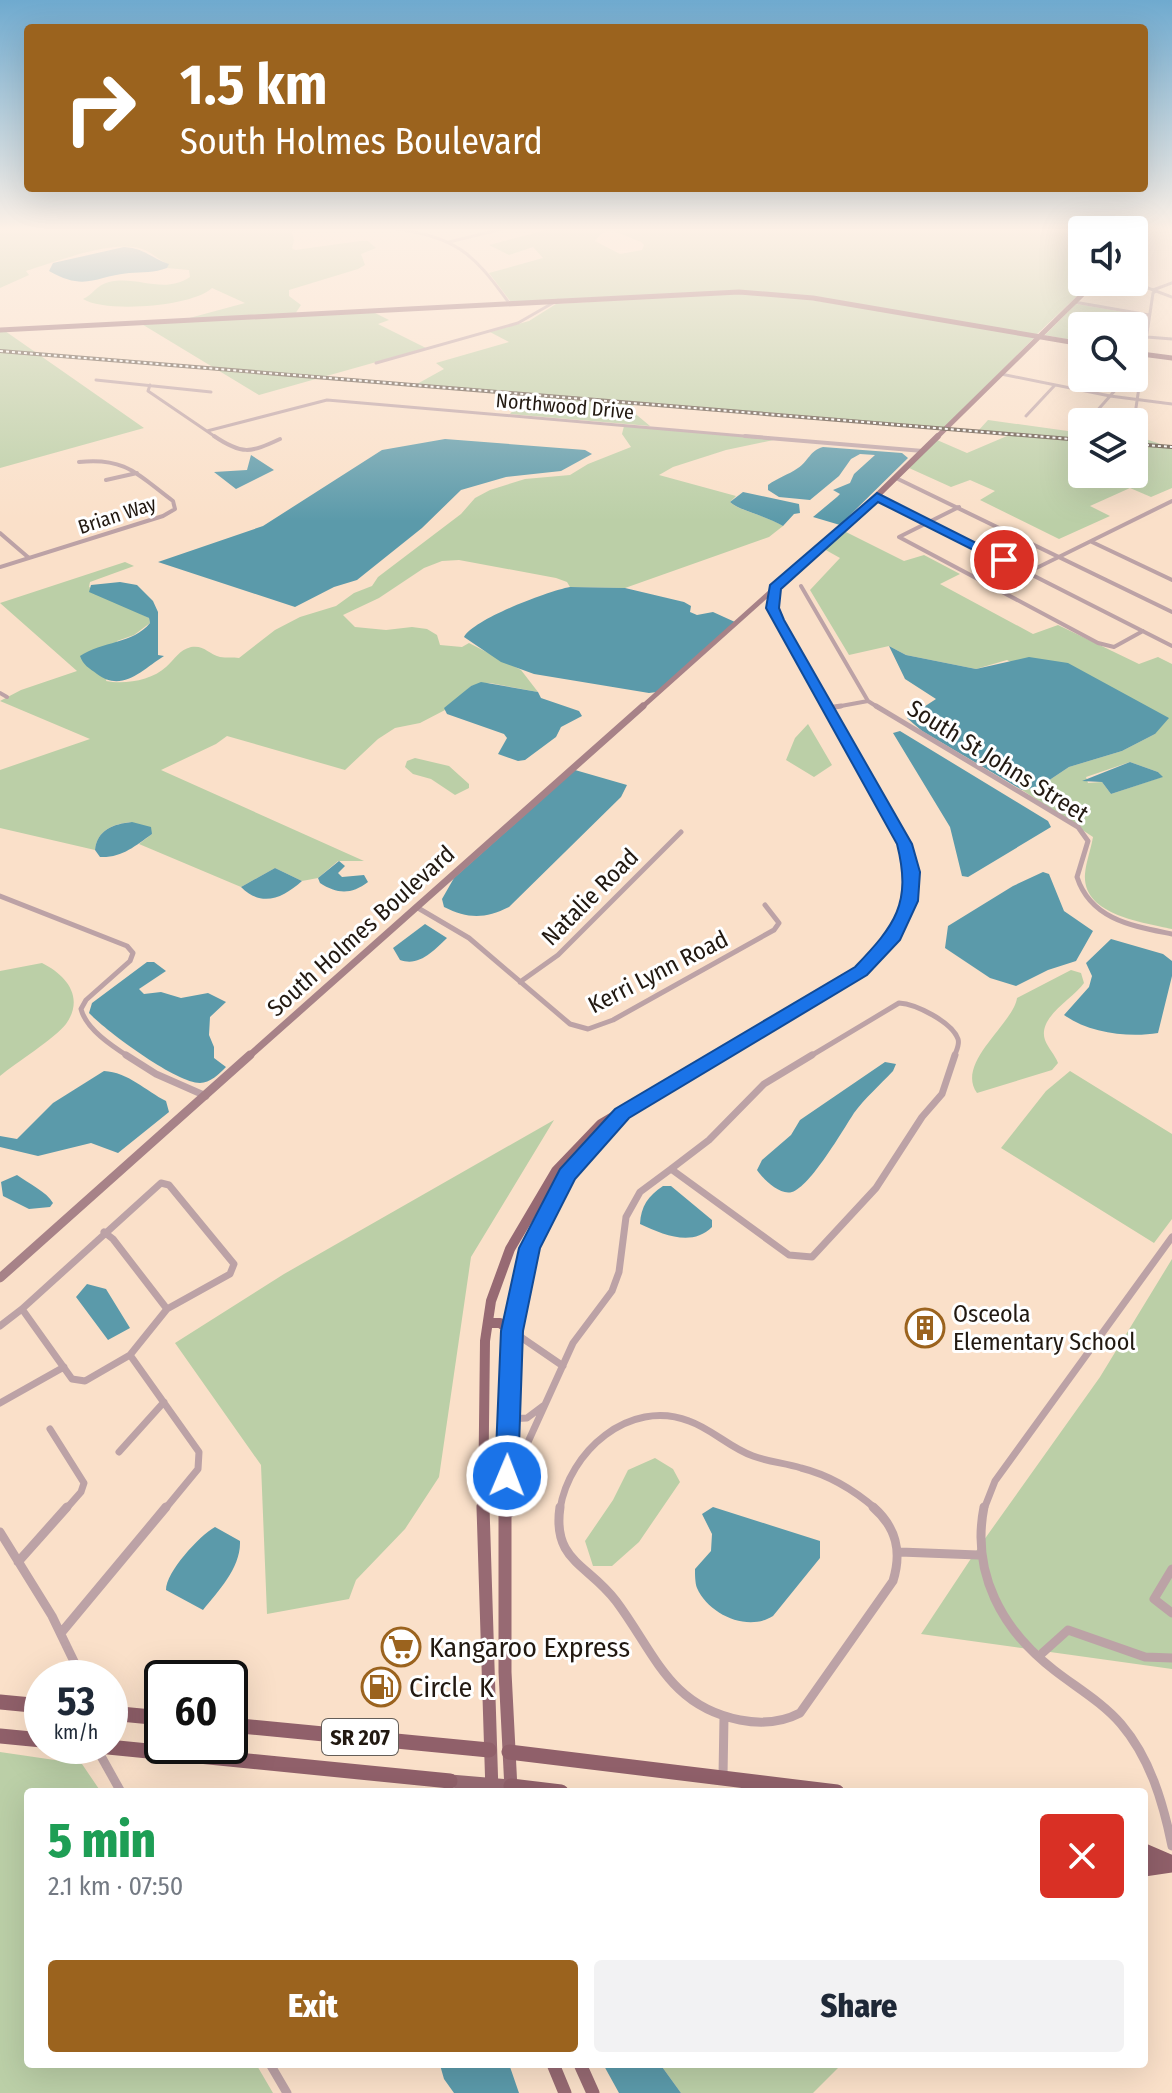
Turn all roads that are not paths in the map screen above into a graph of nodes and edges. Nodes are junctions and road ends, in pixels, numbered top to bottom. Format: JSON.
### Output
{"nodes":[{"id":1,"x":82,"y":326,"type":"edge"},
{"id":2,"x":509,"y":326,"type":"edge"},
{"id":3,"x":972,"y":326,"type":"edge"},
{"id":4,"x":1048,"y":326,"type":"edge"},
{"id":5,"x":0,"y":330,"type":"edge"},
{"id":6,"x":1037,"y":336,"type":"junction"},
{"id":7,"x":1148,"y":337,"type":"edge"},
{"id":8,"x":1172,"y":339,"type":"edge"},
{"id":9,"x":1068,"y":342,"type":"edge"},
{"id":10,"x":1148,"y":358,"type":"edge"},
{"id":11,"x":1172,"y":358,"type":"edge"},
{"id":12,"x":376,"y":363,"type":"dead end"},
{"id":13,"x":1001,"y":374,"type":"junction"},
{"id":14,"x":96,"y":380,"type":"dead end"},
{"id":15,"x":150,"y":385,"type":"junction"},
{"id":16,"x":1055,"y":385,"type":"junction"},
{"id":17,"x":211,"y":392,"type":"dead end"},
{"id":18,"x":1114,"y":392,"type":"edge"},
{"id":19,"x":1139,"y":392,"type":"edge"},
{"id":20,"x":1110,"y":396,"type":"junction"},
{"id":21,"x":1138,"y":400,"type":"junction"},
{"id":22,"x":1172,"y":404,"type":"edge"},
{"id":23,"x":1099,"y":408,"type":"edge"},
{"id":24,"x":1136,"y":408,"type":"edge"},
{"id":25,"x":1026,"y":416,"type":"dead end"},
{"id":26,"x":207,"y":431,"type":"junction"},
{"id":27,"x":280,"y":439,"type":"dead end"},
{"id":28,"x":923,"y":451,"type":"junction"},
{"id":29,"x":79,"y":462,"type":"dead end"},
{"id":30,"x":137,"y":473,"type":"junction"},
{"id":31,"x":896,"y":478,"type":"junction"},
{"id":32,"x":106,"y":480,"type":"dead end"},
{"id":33,"x":877,"y":496,"type":"junction"},
{"id":34,"x":1172,"y":501,"type":"edge"},
{"id":35,"x":959,"y":507,"type":"junction"},
{"id":36,"x":928,"y":521,"type":"junction"},
{"id":37,"x":0,"y":533,"type":"edge"},
{"id":38,"x":1092,"y":542,"type":"junction"},
{"id":39,"x":1061,"y":557,"type":"junction"},
{"id":40,"x":29,"y":558,"type":"junction"},
{"id":41,"x":0,"y":567,"type":"edge"},
{"id":42,"x":1029,"y":573,"type":"junction"},
{"id":43,"x":1172,"y":580,"type":"edge"},
{"id":44,"x":801,"y":586,"type":"dead end"},
{"id":45,"x":775,"y":588,"type":"junction"},
{"id":46,"x":994,"y":589,"type":"junction"},
{"id":47,"x":773,"y":608,"type":"junction"},
{"id":48,"x":1172,"y":612,"type":"edge"},
{"id":49,"x":748,"y":613,"type":"junction"},
{"id":50,"x":1143,"y":631,"type":"junction"},
{"id":51,"x":1172,"y":646,"type":"edge"},
{"id":52,"x":0,"y":693,"type":"edge"},
{"id":53,"x":7,"y":697,"type":"dead end"},
{"id":54,"x":868,"y":701,"type":"junction"},
{"id":55,"x":828,"y":708,"type":"junction"},
{"id":56,"x":681,"y":832,"type":"dead end"},
{"id":57,"x":0,"y":896,"type":"edge"},
{"id":58,"x":765,"y":905,"type":"dead end"},
{"id":59,"x":418,"y":908,"type":"junction"},
{"id":60,"x":1172,"y":934,"type":"edge"},
{"id":61,"x":520,"y":982,"type":"junction"},
{"id":62,"x":206,"y":1096,"type":"junction"},
{"id":63,"x":622,"y":1114,"type":"junction"},
{"id":64,"x":670,"y":1168,"type":"junction"},
{"id":65,"x":104,"y":1232,"type":"junction"},
{"id":66,"x":1172,"y":1237,"type":"edge"},
{"id":67,"x":0,"y":1278,"type":"edge"},
{"id":68,"x":22,"y":1309,"type":"junction"},
{"id":69,"x":167,"y":1309,"type":"junction"},
{"id":70,"x":488,"y":1323,"type":"junction"},
{"id":71,"x":0,"y":1326,"type":"edge"},
{"id":72,"x":512,"y":1331,"type":"junction"},
{"id":73,"x":130,"y":1355,"type":"junction"},
{"id":74,"x":563,"y":1366,"type":"junction"},
{"id":75,"x":64,"y":1367,"type":"junction"},
{"id":76,"x":164,"y":1402,"type":"junction"},
{"id":77,"x":0,"y":1403,"type":"edge"},
{"id":78,"x":546,"y":1404,"type":"junction"},
{"id":79,"x":508,"y":1419,"type":"junction"},
{"id":80,"x":50,"y":1429,"type":"dead end"},
{"id":81,"x":119,"y":1452,"type":"dead end"},
{"id":82,"x":0,"y":1532,"type":"edge"},
{"id":83,"x":505,"y":1533,"type":"junction"},
{"id":84,"x":900,"y":1552,"type":"junction"},
{"id":85,"x":978,"y":1555,"type":"junction"},
{"id":86,"x":18,"y":1562,"type":"junction"},
{"id":87,"x":1172,"y":1569,"type":"edge"},
{"id":88,"x":1172,"y":1613,"type":"edge"},
{"id":89,"x":61,"y":1633,"type":"junction"},
{"id":90,"x":1039,"y":1656,"type":"junction"},
{"id":91,"x":1172,"y":1658,"type":"edge"},
{"id":92,"x":74,"y":1660,"type":"edge"},
{"id":93,"x":0,"y":1702,"type":"edge"},
{"id":94,"x":24,"y":1704,"type":"edge"},
{"id":95,"x":724,"y":1717,"type":"junction"},
{"id":96,"x":248,"y":1727,"type":"edge"},
{"id":97,"x":0,"y":1736,"type":"edge"},
{"id":98,"x":24,"y":1738,"type":"edge"},
{"id":99,"x":128,"y":1749,"type":"edge"},
{"id":100,"x":489,"y":1750,"type":"junction"},
{"id":101,"x":509,"y":1752,"type":"junction"},
{"id":102,"x":106,"y":1764,"type":"edge"},
{"id":103,"x":723,"y":1776,"type":"junction"},
{"id":104,"x":450,"y":1781,"type":"junction"},
{"id":105,"x":119,"y":1788,"type":"edge"},
{"id":106,"x":460,"y":1788,"type":"edge"},
{"id":107,"x":492,"y":1788,"type":"edge"},
{"id":108,"x":511,"y":1788,"type":"edge"},
{"id":109,"x":808,"y":1788,"type":"edge"},
{"id":110,"x":1172,"y":1846,"type":"edge"},
{"id":111,"x":1148,"y":1853,"type":"edge"},
{"id":112,"x":1172,"y":1864,"type":"edge"},
{"id":113,"x":1148,"y":1868,"type":"edge"},
{"id":114,"x":272,"y":2068,"type":"edge"},
{"id":115,"x":555,"y":2068,"type":"edge"},
{"id":116,"x":582,"y":2068,"type":"edge"},
{"id":117,"x":287,"y":2093,"type":"edge"},
{"id":118,"x":565,"y":2093,"type":"edge"},
{"id":119,"x":593,"y":2093,"type":"edge"}],
"edges":[{"from":1,"to":5,"type":"main road"},
{"from":2,"to":12,"type":"street"},
{"from":3,"to":6,"type":"main road"},
{"from":4,"to":6,"type":"main road","name":"South Holmes Boulevard"},
{"from":6,"to":9,"type":"main road"},
{"from":6,"to":13,"type":"main road","name":"South Holmes Boulevard"},
{"from":7,"to":8,"type":"street"},
{"from":10,"to":11,"type":"main road"},
{"from":13,"to":16,"type":"street"},
{"from":13,"to":28,"type":"main road","name":"South Holmes Boulevard"},
{"from":14,"to":15,"type":"street"},
{"from":15,"to":17,"type":"street"},
{"from":15,"to":26,"type":"street"},
{"from":16,"to":20,"type":"street"},
{"from":16,"to":25,"type":"street"},
{"from":18,"to":20,"type":"street"},
{"from":19,"to":21,"type":"street"},
{"from":20,"to":21,"type":"street"},
{"from":20,"to":23,"type":"street"},
{"from":21,"to":22,"type":"street"},
{"from":21,"to":24,"type":"street"},
{"from":26,"to":27,"type":"street"},
{"from":26,"to":28,"type":"street","name":"Northwood Drive"},
{"from":28,"to":31,"type":"main road","name":"South Holmes Boulevard"},
{"from":29,"to":30,"type":"street","name":"Brian Way"},
{"from":30,"to":32,"type":"street"},
{"from":30,"to":40,"type":"street","name":"Brian Way"},
{"from":31,"to":33,"type":"main road","name":"South Holmes Boulevard"},
{"from":31,"to":35,"type":"street"},
{"from":33,"to":36,"type":"street"},
{"from":33,"to":45,"type":"main road","name":"South Holmes Boulevard"},
{"from":34,"to":38,"type":"street"},
{"from":35,"to":36,"type":"street"},
{"from":35,"to":39,"type":"street"},
{"from":36,"to":42,"type":"street"},
{"from":36,"to":46,"type":"street"},
{"from":37,"to":40,"type":"street"},
{"from":38,"to":39,"type":"street"},
{"from":38,"to":43,"type":"street"},
{"from":39,"to":42,"type":"street"},
{"from":39,"to":48,"type":"street"},
{"from":40,"to":41,"type":"street","name":"Brian Way"},
{"from":42,"to":46,"type":"street"},
{"from":42,"to":50,"type":"street"},
{"from":44,"to":54,"type":"street","name":"South St Johns Street"},
{"from":45,"to":47,"type":"main road"},
{"from":45,"to":49,"type":"main road","name":"South Holmes Boulevard"},
{"from":46,"to":50,"type":"street"},
{"from":47,"to":49,"type":"main road"},
{"from":47,"to":55,"type":"main road"},
{"from":49,"to":59,"type":"main road","name":"South Holmes Boulevard"},
{"from":50,"to":51,"type":"street"},
{"from":52,"to":53,"type":"street"},
{"from":54,"to":55,"type":"street"},
{"from":54,"to":60,"type":"street","name":"South St Johns Street"},
{"from":55,"to":63,"type":"main road"},
{"from":56,"to":61,"type":"street","name":"Natalie Road"},
{"from":57,"to":62,"type":"street"},
{"from":58,"to":61,"type":"street","name":"Kerri Lynn Road"},
{"from":59,"to":61,"type":"street","name":"Kerri Lynn Road"},
{"from":59,"to":62,"type":"main road","name":"South Holmes Boulevard"},
{"from":62,"to":67,"type":"main road","name":"South Holmes Boulevard"},
{"from":63,"to":70,"type":"main road"},
{"from":63,"to":72,"type":"main road"},
{"from":64,"to":64,"type":"street"},
{"from":64,"to":74,"type":"street"},
{"from":65,"to":68,"type":"street"},
{"from":65,"to":69,"type":"street"},
{"from":65,"to":69,"type":"street"},
{"from":66,"to":85,"type":"street"},
{"from":68,"to":71,"type":"street"},
{"from":68,"to":75,"type":"street"},
{"from":69,"to":73,"type":"street"},
{"from":70,"to":72,"type":"main road"},
{"from":70,"to":100,"type":"main road"},
{"from":72,"to":74,"type":"street"},
{"from":72,"to":79,"type":"main road"},
{"from":73,"to":75,"type":"street"},
{"from":73,"to":76,"type":"street"},
{"from":74,"to":78,"type":"street"},
{"from":75,"to":77,"type":"street"},
{"from":76,"to":81,"type":"street"},
{"from":76,"to":89,"type":"street"},
{"from":78,"to":79,"type":"street"},
{"from":78,"to":83,"type":"street"},
{"from":79,"to":83,"type":"main road"},
{"from":80,"to":86,"type":"street"},
{"from":82,"to":86,"type":"street"},
{"from":83,"to":101,"type":"main road"},
{"from":84,"to":85,"type":"street"},
{"from":84,"to":95,"type":"street"},
{"from":84,"to":95,"type":"street"},
{"from":85,"to":90,"type":"street"},
{"from":86,"to":89,"type":"street"},
{"from":87,"to":88,"type":"street"},
{"from":89,"to":92,"type":"street"},
{"from":90,"to":91,"type":"street"},
{"from":90,"to":110,"type":"street"},
{"from":93,"to":94,"type":"highway"},
{"from":95,"to":103,"type":"street"},
{"from":96,"to":100,"type":"highway","number":"SR 207"},
{"from":97,"to":98,"type":"highway"},
{"from":99,"to":104,"type":"highway","number":"SR 207"},
{"from":100,"to":101,"type":"main road","number":"SR 207"},
{"from":100,"to":107,"type":"main road"},
{"from":101,"to":103,"type":"highway","number":"SR 207"},
{"from":101,"to":108,"type":"main road"},
{"from":102,"to":105,"type":"street"},
{"from":103,"to":109,"type":"highway","number":"SR 207"},
{"from":104,"to":106,"type":"main road"},
{"from":104,"to":107,"type":"main road","number":"SR 207"},
{"from":111,"to":112,"type":"highway"},
{"from":112,"to":113,"type":"highway"},
{"from":114,"to":117,"type":"street"},
{"from":115,"to":118,"type":"main road"},
{"from":116,"to":119,"type":"main road"}]}
